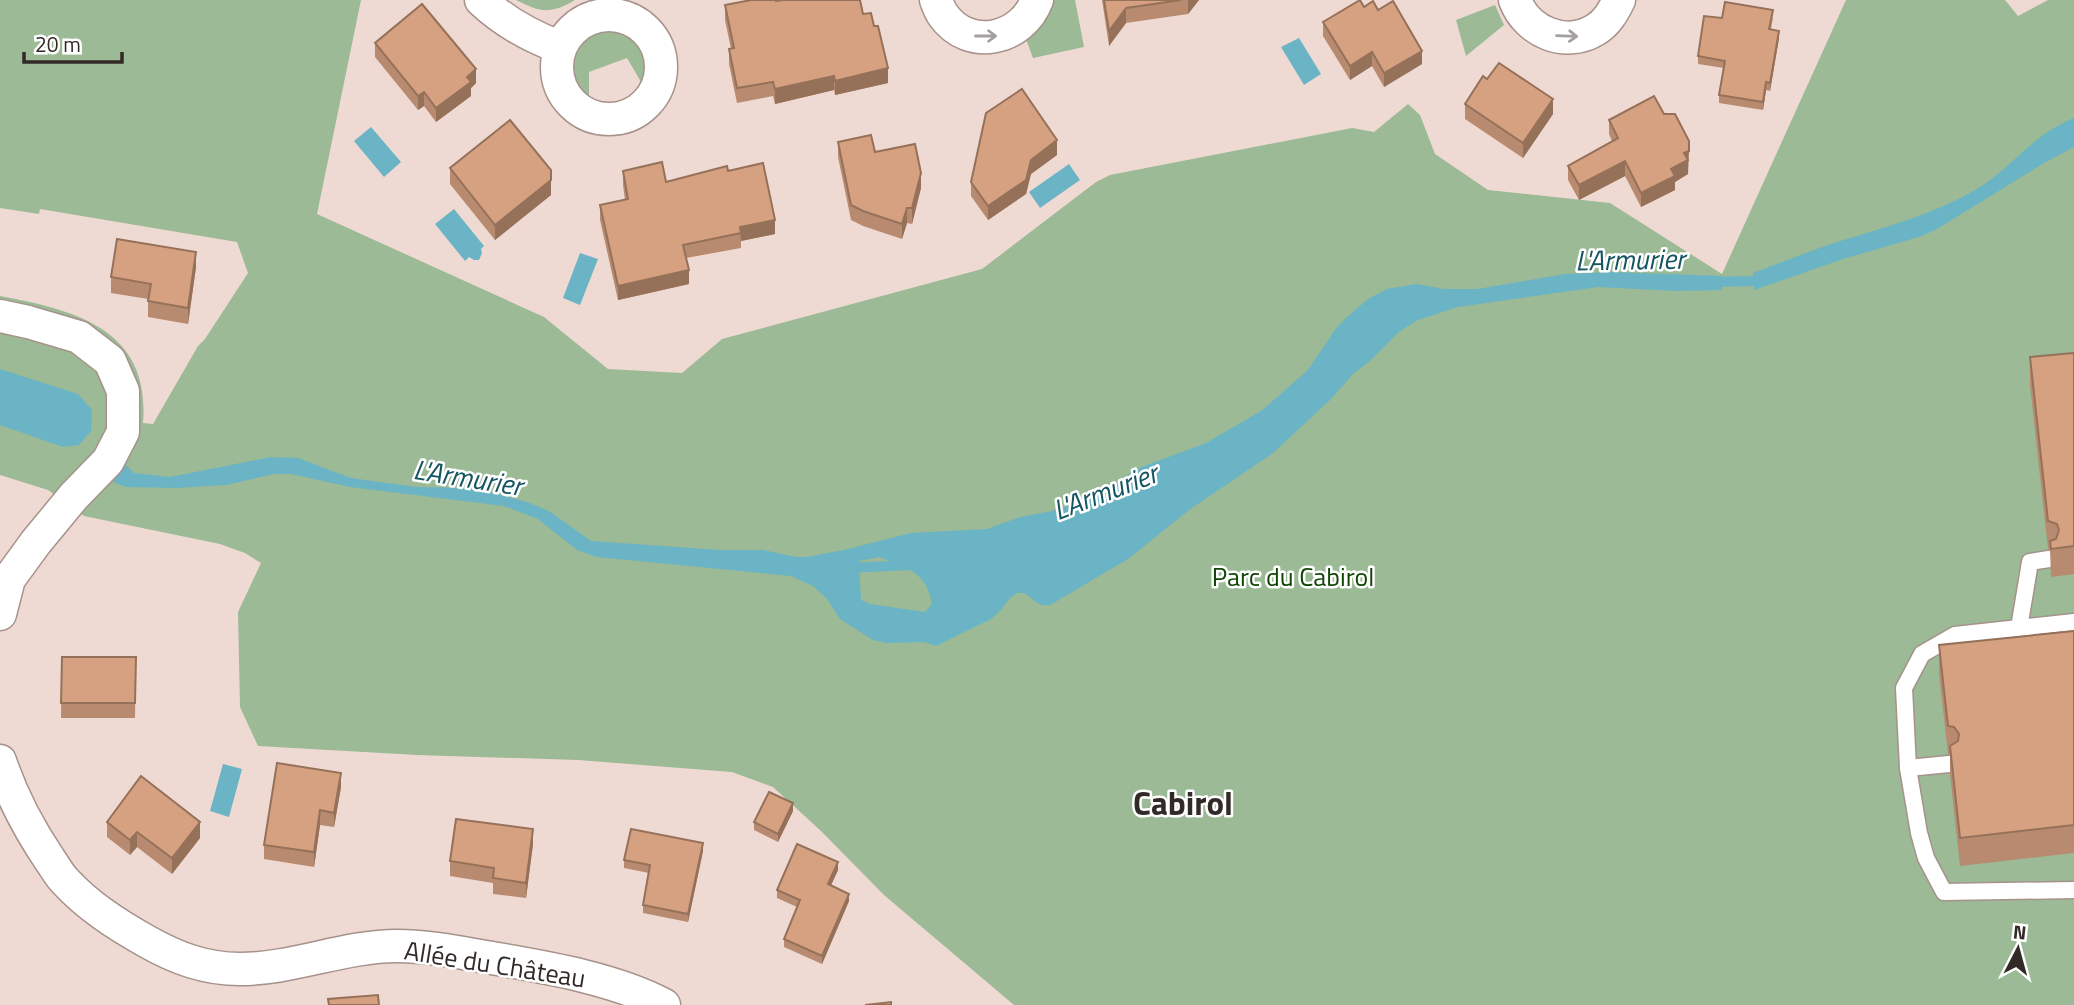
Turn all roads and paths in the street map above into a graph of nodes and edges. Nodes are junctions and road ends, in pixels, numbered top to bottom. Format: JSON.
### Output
{"nodes":[{"id":1,"x":481,"y":0,"type":"edge"},
{"id":2,"x":936,"y":0,"type":"edge"},
{"id":3,"x":1037,"y":0,"type":"edge"},
{"id":4,"x":1515,"y":0,"type":"edge"},
{"id":5,"x":1619,"y":0,"type":"edge"},
{"id":6,"x":559,"y":47,"type":"dead end"},
{"id":7,"x":0,"y":316,"type":"edge"},
{"id":8,"x":2049,"y":559,"type":"edge"},
{"id":9,"x":0,"y":614,"type":"edge"},
{"id":10,"x":2074,"y":622,"type":"edge"},
{"id":11,"x":2019,"y":628,"type":"junction"},
{"id":12,"x":0,"y":761,"type":"edge"},
{"id":13,"x":1949,"y":764,"type":"edge"},
{"id":14,"x":1909,"y":768,"type":"junction"},
{"id":15,"x":2074,"y":890,"type":"edge"},
{"id":16,"x":664,"y":1005,"type":"edge"}],
"edges":[{"from":1,"to":6,"type":"street"},
{"from":2,"to":3,"type":"street","one_way":true},
{"from":4,"to":5,"type":"street","one_way":true},
{"from":7,"to":9,"type":"street"},
{"from":8,"to":11,"type":"lane"},
{"from":10,"to":11,"type":"lane"},
{"from":11,"to":14,"type":"lane"},
{"from":12,"to":16,"type":"street","name":"Allée du Château"},
{"from":13,"to":14,"type":"lane"},
{"from":14,"to":15,"type":"lane"}]}
